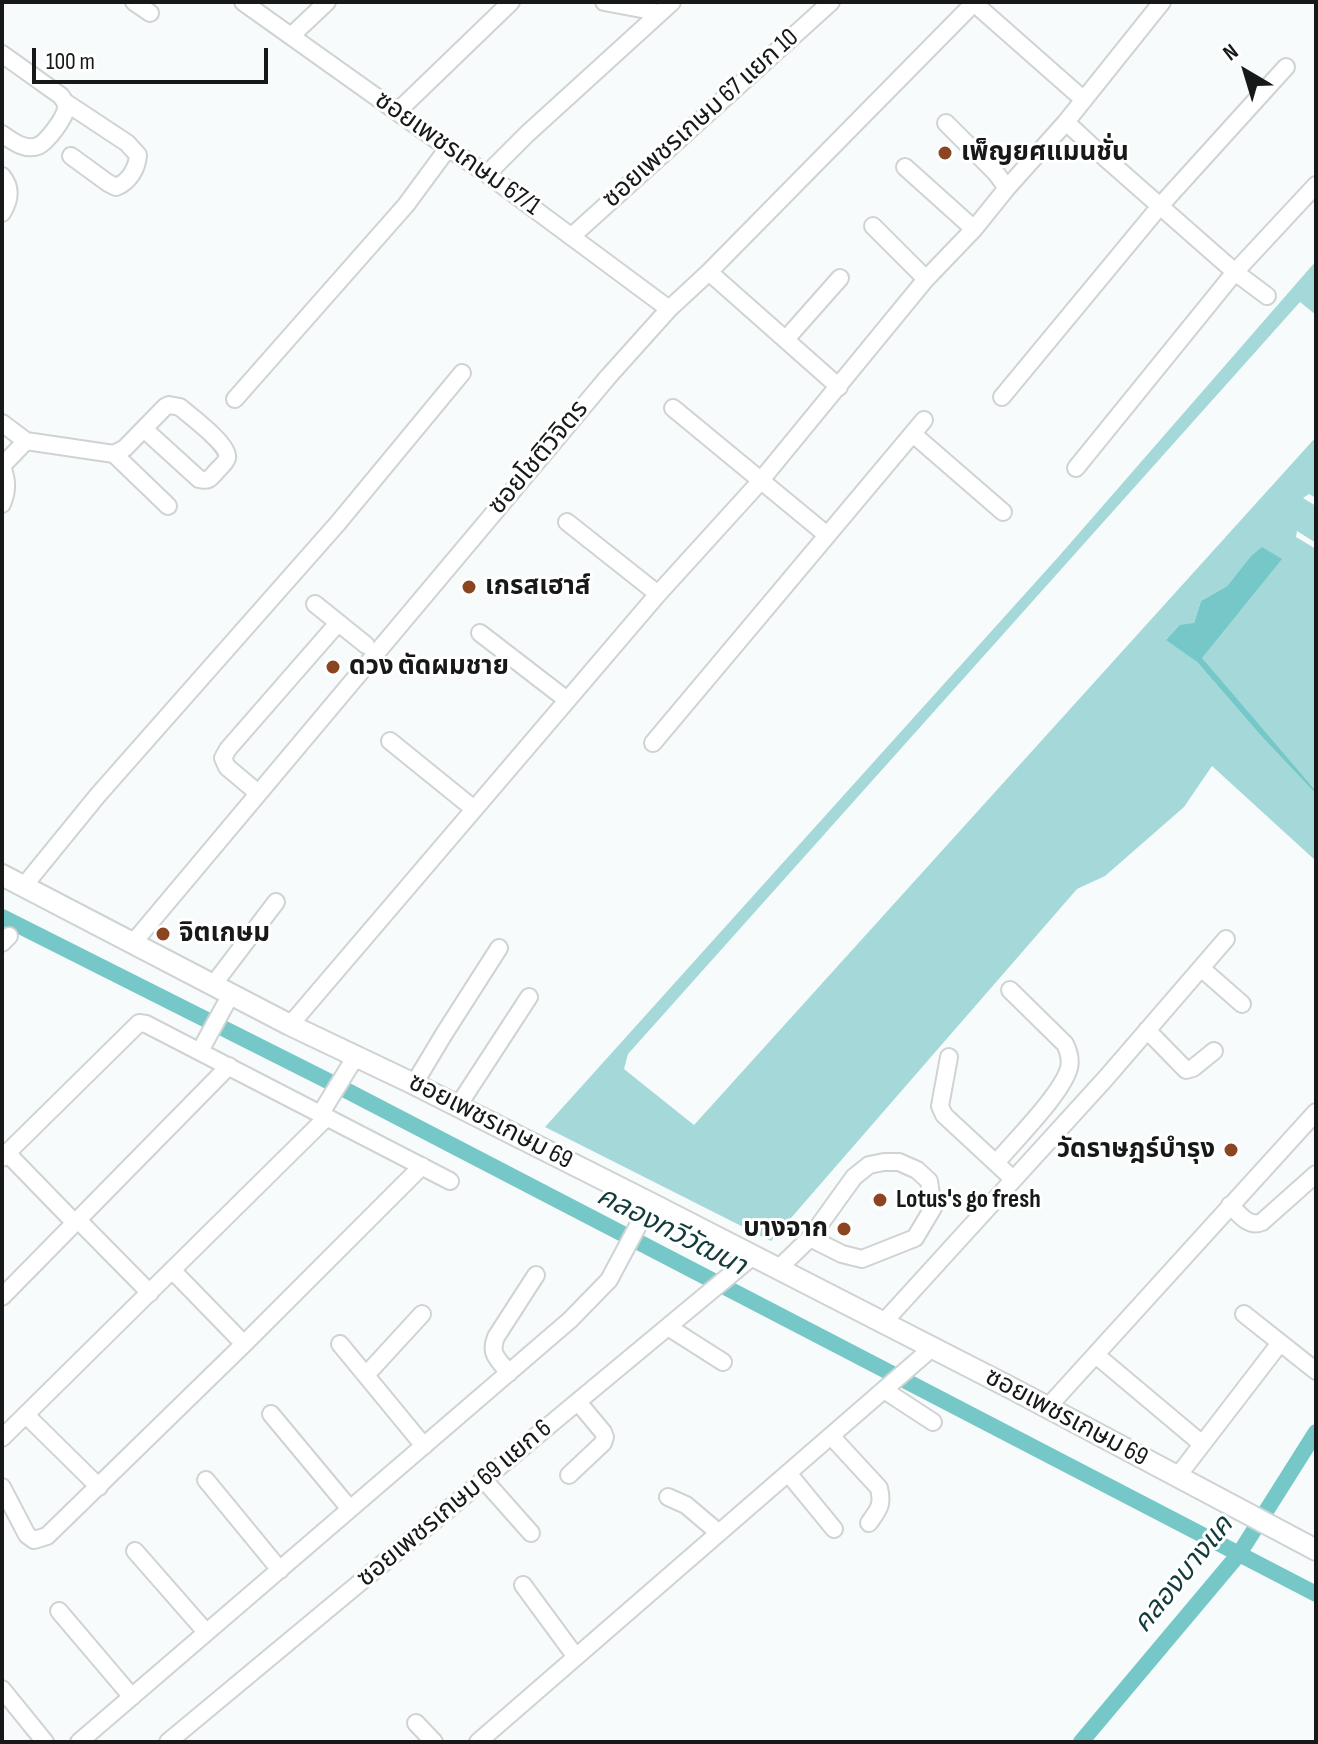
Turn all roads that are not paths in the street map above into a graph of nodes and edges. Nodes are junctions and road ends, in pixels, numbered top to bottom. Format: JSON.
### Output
{"nodes":[{"id":1,"x":134,"y":2,"type":"edge"},
{"id":2,"x":243,"y":2,"type":"edge"},
{"id":3,"x":327,"y":2,"type":"edge"},
{"id":4,"x":511,"y":2,"type":"edge"},
{"id":5,"x":604,"y":2,"type":"edge"},
{"id":6,"x":672,"y":2,"type":"edge"},
{"id":7,"x":831,"y":2,"type":"edge"},
{"id":8,"x":975,"y":2,"type":"edge"},
{"id":9,"x":1162,"y":2,"type":"edge"},
{"id":10,"x":652,"y":11,"type":"dead end"},
{"id":11,"x":150,"y":13,"type":"dead end"},
{"id":12,"x":291,"y":36,"type":"junction"},
{"id":13,"x":2,"y":54,"type":"edge"},
{"id":14,"x":1286,"y":67,"type":"dead end"},
{"id":15,"x":1084,"y":100,"type":"junction"},
{"id":16,"x":65,"y":102,"type":"junction"},
{"id":17,"x":397,"y":112,"type":"junction"},
{"id":18,"x":1066,"y":122,"type":"junction"},
{"id":19,"x":946,"y":123,"type":"dead end"},
{"id":20,"x":2,"y":134,"type":"edge"},
{"id":21,"x":448,"y":148,"type":"junction"},
{"id":22,"x":71,"y":156,"type":"dead end"},
{"id":23,"x":905,"y":167,"type":"dead end"},
{"id":24,"x":487,"y":174,"type":"junction"},
{"id":25,"x":2,"y":176,"type":"edge"},
{"id":26,"x":1316,"y":185,"type":"edge"},
{"id":27,"x":1007,"y":188,"type":"junction"},
{"id":28,"x":1160,"y":206,"type":"junction"},
{"id":29,"x":2,"y":213,"type":"edge"},
{"id":30,"x":873,"y":226,"type":"dead end"},
{"id":31,"x":974,"y":229,"type":"junction"},
{"id":32,"x":572,"y":236,"type":"junction"},
{"id":33,"x":709,"y":272,"type":"junction"},
{"id":34,"x":1235,"y":272,"type":"junction"},
{"id":35,"x":840,"y":278,"type":"dead end"},
{"id":36,"x":926,"y":279,"type":"junction"},
{"id":37,"x":1267,"y":296,"type":"dead end"},
{"id":38,"x":669,"y":309,"type":"junction"},
{"id":39,"x":786,"y":339,"type":"junction"},
{"id":40,"x":462,"y":373,"type":"dead end"},
{"id":41,"x":839,"y":387,"type":"junction"},
{"id":42,"x":1002,"y":397,"type":"dead end"},
{"id":43,"x":235,"y":399,"type":"dead end"},
{"id":44,"x":673,"y":408,"type":"dead end"},
{"id":45,"x":924,"y":420,"type":"dead end"},
{"id":46,"x":2,"y":423,"type":"edge"},
{"id":47,"x":144,"y":429,"type":"junction"},
{"id":48,"x":913,"y":434,"type":"junction"},
{"id":49,"x":26,"y":441,"type":"junction"},
{"id":50,"x":114,"y":454,"type":"junction"},
{"id":51,"x":2,"y":466,"type":"edge"},
{"id":52,"x":1076,"y":468,"type":"dead end"},
{"id":53,"x":760,"y":481,"type":"junction"},
{"id":54,"x":2,"y":504,"type":"edge"},
{"id":55,"x":168,"y":506,"type":"dead end"},
{"id":56,"x":1003,"y":512,"type":"dead end"},
{"id":57,"x":567,"y":522,"type":"dead end"},
{"id":58,"x":827,"y":535,"type":"junction"},
{"id":59,"x":658,"y":594,"type":"junction"},
{"id":60,"x":315,"y":604,"type":"dead end"},
{"id":61,"x":338,"y":623,"type":"junction"},
{"id":62,"x":480,"y":633,"type":"dead end"},
{"id":63,"x":366,"y":645,"type":"dead end"},
{"id":64,"x":567,"y":700,"type":"junction"},
{"id":65,"x":390,"y":741,"type":"dead end"},
{"id":66,"x":653,"y":743,"type":"dead end"},
{"id":67,"x":258,"y":793,"type":"junction"},
{"id":68,"x":474,"y":809,"type":"junction"},
{"id":69,"x":2,"y":875,"type":"edge"},
{"id":70,"x":23,"y":887,"type":"junction"},
{"id":71,"x":276,"y":902,"type":"dead end"},
{"id":72,"x":1226,"y":939,"type":"dead end"},
{"id":73,"x":133,"y":943,"type":"junction"},
{"id":74,"x":499,"y":948,"type":"dead end"},
{"id":75,"x":1201,"y":968,"type":"junction"},
{"id":76,"x":1010,"y":990,"type":"dead end"},
{"id":77,"x":223,"y":995,"type":"junction"},
{"id":78,"x":529,"y":997,"type":"dead end"},
{"id":79,"x":1242,"y":1004,"type":"dead end"},
{"id":80,"x":290,"y":1025,"type":"junction"},
{"id":81,"x":1147,"y":1030,"type":"junction"},
{"id":82,"x":200,"y":1051,"type":"junction"},
{"id":83,"x":1214,"y":1051,"type":"dead end"},
{"id":84,"x":949,"y":1057,"type":"dead end"},
{"id":85,"x":352,"y":1062,"type":"junction"},
{"id":86,"x":229,"y":1066,"type":"junction"},
{"id":87,"x":414,"y":1084,"type":"junction"},
{"id":88,"x":458,"y":1106,"type":"junction"},
{"id":89,"x":325,"y":1110,"type":"junction"},
{"id":90,"x":1316,"y":1112,"type":"edge"},
{"id":91,"x":5,"y":1156,"type":"edge"},
{"id":92,"x":996,"y":1163,"type":"junction"},
{"id":93,"x":422,"y":1166,"type":"junction"},
{"id":94,"x":1316,"y":1174,"type":"edge"},
{"id":95,"x":1013,"y":1179,"type":"junction"},
{"id":96,"x":450,"y":1181,"type":"dead end"},
{"id":97,"x":1230,"y":1205,"type":"junction"},
{"id":98,"x":646,"y":1211,"type":"junction"},
{"id":99,"x":77,"y":1222,"type":"junction"},
{"id":100,"x":810,"y":1238,"type":"junction"},
{"id":101,"x":747,"y":1261,"type":"junction"},
{"id":102,"x":778,"y":1269,"type":"junction"},
{"id":103,"x":172,"y":1270,"type":"junction"},
{"id":104,"x":536,"y":1275,"type":"dead end"},
{"id":105,"x":150,"y":1293,"type":"junction"},
{"id":106,"x":2,"y":1297,"type":"edge"},
{"id":107,"x":422,"y":1314,"type":"dead end"},
{"id":108,"x":1244,"y":1314,"type":"dead end"},
{"id":109,"x":883,"y":1323,"type":"junction"},
{"id":110,"x":668,"y":1327,"type":"junction"},
{"id":111,"x":1280,"y":1343,"type":"junction"},
{"id":112,"x":244,"y":1344,"type":"junction"},
{"id":113,"x":340,"y":1344,"type":"dead end"},
{"id":114,"x":925,"y":1354,"type":"junction"},
{"id":115,"x":1096,"y":1355,"type":"junction"},
{"id":116,"x":723,"y":1362,"type":"dead end"},
{"id":117,"x":1316,"y":1371,"type":"edge"},
{"id":118,"x":509,"y":1373,"type":"junction"},
{"id":119,"x":366,"y":1375,"type":"junction"},
{"id":120,"x":885,"y":1389,"type":"junction"},
{"id":121,"x":578,"y":1402,"type":"junction"},
{"id":122,"x":1047,"y":1408,"type":"junction"},
{"id":123,"x":271,"y":1414,"type":"dead end"},
{"id":124,"x":26,"y":1415,"type":"junction"},
{"id":125,"x":933,"y":1422,"type":"dead end"},
{"id":126,"x":831,"y":1436,"type":"junction"},
{"id":127,"x":2,"y":1438,"type":"edge"},
{"id":128,"x":1202,"y":1444,"type":"junction"},
{"id":129,"x":424,"y":1446,"type":"junction"},
{"id":130,"x":788,"y":1473,"type":"junction"},
{"id":131,"x":569,"y":1475,"type":"dead end"},
{"id":132,"x":1177,"y":1477,"type":"junction"},
{"id":133,"x":206,"y":1480,"type":"dead end"},
{"id":134,"x":484,"y":1480,"type":"junction"},
{"id":135,"x":2,"y":1487,"type":"edge"},
{"id":136,"x":99,"y":1487,"type":"junction"},
{"id":137,"x":668,"y":1497,"type":"dead end"},
{"id":138,"x":350,"y":1509,"type":"junction"},
{"id":139,"x":869,"y":1523,"type":"dead end"},
{"id":140,"x":834,"y":1529,"type":"dead end"},
{"id":141,"x":531,"y":1533,"type":"dead end"},
{"id":142,"x":719,"y":1533,"type":"junction"},
{"id":143,"x":1316,"y":1550,"type":"edge"},
{"id":144,"x":135,"y":1551,"type":"dead end"},
{"id":145,"x":280,"y":1570,"type":"junction"},
{"id":146,"x":523,"y":1585,"type":"dead end"},
{"id":147,"x":59,"y":1611,"type":"dead end"},
{"id":148,"x":206,"y":1632,"type":"junction"},
{"id":149,"x":576,"y":1657,"type":"junction"},
{"id":150,"x":2,"y":1689,"type":"edge"},
{"id":151,"x":132,"y":1697,"type":"junction"},
{"id":152,"x":416,"y":1723,"type":"dead end"},
{"id":153,"x":487,"y":1739,"type":"edge"},
{"id":154,"x":45,"y":1742,"type":"edge"},
{"id":155,"x":79,"y":1742,"type":"edge"},
{"id":156,"x":168,"y":1742,"type":"edge"},
{"id":157,"x":434,"y":1742,"type":"edge"}],
"edges":[{"from":1,"to":11,"type":"street"},
{"from":2,"to":12,"type":"street","name":"ซอยเพชรเกษม 67/1"},
{"from":3,"to":12,"type":"street"},
{"from":4,"to":17,"type":"street"},
{"from":5,"to":10,"type":"street"},
{"from":6,"to":24,"type":"street"},
{"from":7,"to":32,"type":"street","name":"ซอยเพชรเกษม 67 แยก 10"},
{"from":8,"to":15,"type":"street"},
{"from":8,"to":33,"type":"street","name":"ซอยโชติวิจิตร"},
{"from":9,"to":15,"type":"street"},
{"from":12,"to":17,"type":"street","name":"ซอยเพชรเกษม 67/1"},
{"from":13,"to":16,"type":"street"},
{"from":14,"to":28,"type":"street"},
{"from":15,"to":18,"type":"street"},
{"from":16,"to":20,"type":"street"},
{"from":16,"to":22,"type":"street"},
{"from":17,"to":21,"type":"street","name":"ซอยเพชรเกษม 67/1"},
{"from":18,"to":27,"type":"street"},
{"from":18,"to":28,"type":"street"},
{"from":19,"to":27,"type":"street"},
{"from":21,"to":24,"type":"street","name":"ซอยเพชรเกษม 67/1"},
{"from":21,"to":43,"type":"street"},
{"from":23,"to":31,"type":"street"},
{"from":24,"to":32,"type":"street","name":"ซอยเพชรเกษม 67/1"},
{"from":25,"to":29,"type":"street"},
{"from":26,"to":34,"type":"street"},
{"from":27,"to":31,"type":"street"},
{"from":28,"to":34,"type":"street"},
{"from":28,"to":42,"type":"street"},
{"from":30,"to":36,"type":"street"},
{"from":31,"to":36,"type":"street"},
{"from":32,"to":38,"type":"street","name":"ซอยเพชรเกษม 67/1"},
{"from":33,"to":38,"type":"street","name":"ซอยโชติวิจิตร"},
{"from":33,"to":39,"type":"street"},
{"from":34,"to":37,"type":"street"},
{"from":34,"to":52,"type":"street"},
{"from":35,"to":39,"type":"street"},
{"from":36,"to":41,"type":"street"},
{"from":38,"to":67,"type":"street","name":"ซอยโชติวิจิตร"},
{"from":39,"to":41,"type":"street"},
{"from":40,"to":70,"type":"street"},
{"from":41,"to":53,"type":"street"},
{"from":44,"to":53,"type":"street"},
{"from":45,"to":48,"type":"street"},
{"from":46,"to":49,"type":"street"},
{"from":47,"to":47,"type":"street"},
{"from":47,"to":50,"type":"street"},
{"from":48,"to":56,"type":"street"},
{"from":48,"to":58,"type":"street"},
{"from":49,"to":50,"type":"street"},
{"from":49,"to":51,"type":"street"},
{"from":50,"to":55,"type":"street"},
{"from":51,"to":54,"type":"street"},
{"from":53,"to":58,"type":"street"},
{"from":53,"to":59,"type":"street"},
{"from":57,"to":59,"type":"street"},
{"from":58,"to":66,"type":"street"},
{"from":59,"to":64,"type":"street"},
{"from":60,"to":61,"type":"street"},
{"from":61,"to":63,"type":"street"},
{"from":61,"to":67,"type":"street"},
{"from":62,"to":64,"type":"street"},
{"from":64,"to":68,"type":"street"},
{"from":65,"to":68,"type":"street"},
{"from":67,"to":73,"type":"street","name":"ซอยโชติวิจิตร"},
{"from":68,"to":80,"type":"street"},
{"from":69,"to":70,"type":"main road","name":"ซอยเพชรเกษม 69"},
{"from":70,"to":73,"type":"main road","name":"ซอยเพชรเกษม 69"},
{"from":71,"to":77,"type":"street"},
{"from":72,"to":75,"type":"street"},
{"from":73,"to":77,"type":"main road","name":"ซอยเพชรเกษม 69"},
{"from":74,"to":87,"type":"street"},
{"from":75,"to":79,"type":"street"},
{"from":75,"to":81,"type":"street"},
{"from":76,"to":92,"type":"street"},
{"from":77,"to":80,"type":"main road","name":"ซอยเพชรเกษม 69"},
{"from":77,"to":82,"type":"street"},
{"from":78,"to":88,"type":"street"},
{"from":80,"to":85,"type":"main road","name":"ซอยเพชรเกษม 69"},
{"from":81,"to":83,"type":"street"},
{"from":81,"to":95,"type":"street"},
{"from":82,"to":86,"type":"street"},
{"from":82,"to":91,"type":"street"},
{"from":84,"to":92,"type":"street"},
{"from":85,"to":87,"type":"main road","name":"ซอยเพชรเกษม 69"},
{"from":85,"to":89,"type":"street"},
{"from":86,"to":89,"type":"street"},
{"from":86,"to":99,"type":"street"},
{"from":87,"to":88,"type":"main road","name":"ซอยเพชรเกษม 69"},
{"from":88,"to":98,"type":"main road","name":"ซอยเพชรเกษม 69"},
{"from":89,"to":93,"type":"street"},
{"from":89,"to":103,"type":"street"},
{"from":90,"to":97,"type":"street"},
{"from":91,"to":99,"type":"street"},
{"from":92,"to":95,"type":"street"},
{"from":93,"to":96,"type":"street"},
{"from":93,"to":112,"type":"street"},
{"from":94,"to":97,"type":"street"},
{"from":95,"to":109,"type":"street"},
{"from":97,"to":115,"type":"street"},
{"from":98,"to":101,"type":"main road","name":"ซอยเพชรเกษม 69"},
{"from":98,"to":118,"type":"street"},
{"from":99,"to":105,"type":"street"},
{"from":99,"to":106,"type":"street"},
{"from":100,"to":100,"type":"street"},
{"from":100,"to":102,"type":"street"},
{"from":101,"to":102,"type":"main road","name":"ซอยเพชรเกษม 69"},
{"from":101,"to":110,"type":"street","name":"ซอยเพชรเกษม 69 แยก 6"},
{"from":102,"to":109,"type":"main road","name":"ซอยเพชรเกษม 69"},
{"from":103,"to":105,"type":"street"},
{"from":103,"to":112,"type":"street"},
{"from":104,"to":118,"type":"street"},
{"from":105,"to":124,"type":"street"},
{"from":107,"to":119,"type":"street"},
{"from":108,"to":111,"type":"street"},
{"from":109,"to":114,"type":"main road","name":"ซอยเพชรเกษม 69"},
{"from":110,"to":116,"type":"street"},
{"from":110,"to":121,"type":"street","name":"ซอยเพชรเกษม 69 แยก 6"},
{"from":111,"to":117,"type":"street"},
{"from":111,"to":128,"type":"street"},
{"from":112,"to":136,"type":"street"},
{"from":113,"to":119,"type":"street"},
{"from":114,"to":120,"type":"street"},
{"from":114,"to":122,"type":"main road","name":"ซอยเพชรเกษม 69"},
{"from":115,"to":122,"type":"street"},
{"from":115,"to":128,"type":"street"},
{"from":118,"to":129,"type":"street"},
{"from":119,"to":129,"type":"street"},
{"from":120,"to":125,"type":"street"},
{"from":120,"to":126,"type":"street"},
{"from":121,"to":131,"type":"street"},
{"from":121,"to":134,"type":"street","name":"ซอยเพชรเกษม 69 แยก 6"},
{"from":122,"to":132,"type":"main road","name":"ซอยเพชรเกษม 69"},
{"from":123,"to":138,"type":"street"},
{"from":124,"to":127,"type":"street"},
{"from":124,"to":136,"type":"street"},
{"from":126,"to":130,"type":"street"},
{"from":126,"to":139,"type":"street"},
{"from":128,"to":132,"type":"street"},
{"from":129,"to":138,"type":"street"},
{"from":130,"to":140,"type":"street"},
{"from":130,"to":142,"type":"street"},
{"from":132,"to":143,"type":"main road","name":"ซอยเพชรเกษม 69"},
{"from":133,"to":145,"type":"street"},
{"from":134,"to":141,"type":"street"},
{"from":134,"to":156,"type":"street","name":"ซอยเพชรเกษม 69 แยก 6"},
{"from":135,"to":136,"type":"street"},
{"from":137,"to":142,"type":"street"},
{"from":138,"to":145,"type":"street"},
{"from":142,"to":149,"type":"street"},
{"from":144,"to":148,"type":"street"},
{"from":145,"to":148,"type":"street"},
{"from":146,"to":149,"type":"street"},
{"from":147,"to":151,"type":"street"},
{"from":148,"to":151,"type":"street"},
{"from":149,"to":153,"type":"street"},
{"from":150,"to":154,"type":"street"},
{"from":151,"to":155,"type":"street"},
{"from":152,"to":157,"type":"street"}]}
